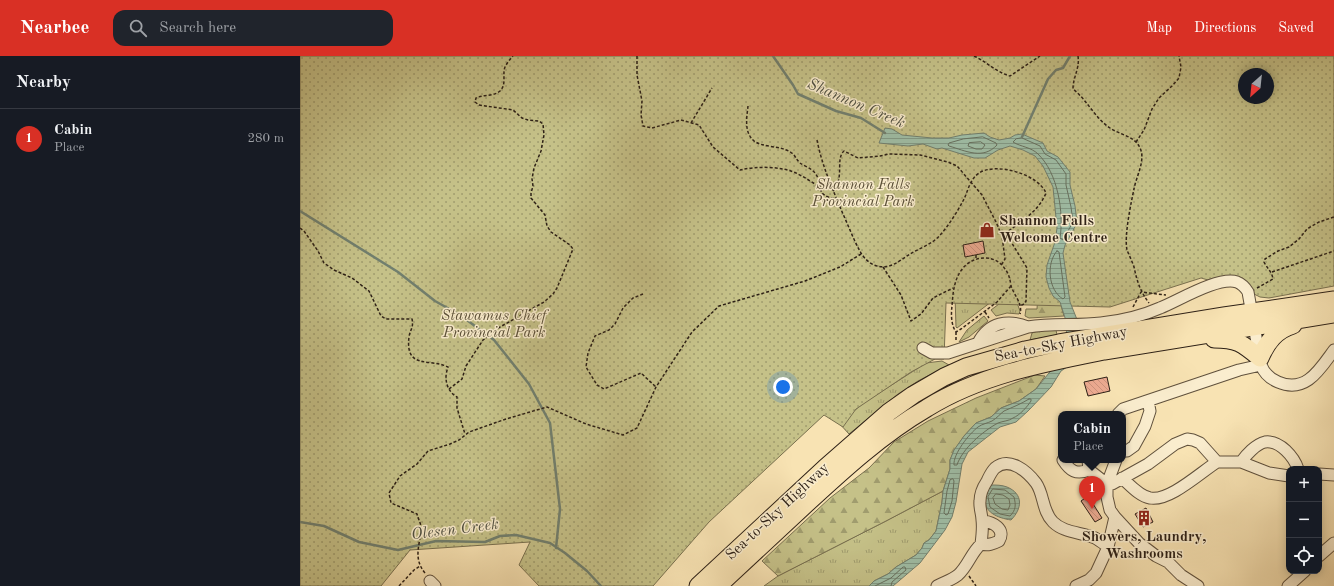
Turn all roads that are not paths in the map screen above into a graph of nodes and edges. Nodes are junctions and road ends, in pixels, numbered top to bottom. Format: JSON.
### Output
{"nodes":[{"id":1,"x":1334,"y":300,"type":"edge"},
{"id":2,"x":1326,"y":316,"type":"edge"},
{"id":3,"x":1253,"y":319,"type":"junction"},
{"id":4,"x":1087,"y":332,"type":"junction"},
{"id":5,"x":1179,"y":340,"type":"junction"},
{"id":6,"x":924,"y":348,"type":"dead end"},
{"id":7,"x":1334,"y":350,"type":"edge"},
{"id":8,"x":1260,"y":361,"type":"junction"},
{"id":9,"x":1148,"y":401,"type":"junction"},
{"id":10,"x":1121,"y":411,"type":"edge"},
{"id":11,"x":1126,"y":451,"type":"edge"},
{"id":12,"x":1217,"y":462,"type":"junction"},
{"id":13,"x":1241,"y":462,"type":"junction"},
{"id":14,"x":1065,"y":463,"type":"edge"},
{"id":15,"x":1115,"y":463,"type":"edge"},
{"id":16,"x":1088,"y":465,"type":"edge"},
{"id":17,"x":1297,"y":466,"type":"edge"},
{"id":18,"x":1322,"y":474,"type":"edge"},
{"id":19,"x":1286,"y":475,"type":"edge"},
{"id":20,"x":1334,"y":475,"type":"edge"},
{"id":21,"x":1122,"y":478,"type":"junction"},
{"id":22,"x":1107,"y":484,"type":"junction"},
{"id":23,"x":1115,"y":517,"type":"junction"},
{"id":24,"x":983,"y":521,"type":"junction"},
{"id":25,"x":1334,"y":543,"type":"edge"},
{"id":26,"x":981,"y":544,"type":"junction"},
{"id":27,"x":1108,"y":547,"type":"junction"},
{"id":28,"x":1322,"y":553,"type":"edge"},
{"id":29,"x":1302,"y":574,"type":"edge"},
{"id":30,"x":698,"y":586,"type":"edge"},
{"id":31,"x":718,"y":586,"type":"edge"},
{"id":32,"x":937,"y":586,"type":"edge"},
{"id":33,"x":1076,"y":586,"type":"edge"},
{"id":34,"x":1198,"y":586,"type":"edge"},
{"id":35,"x":1288,"y":586,"type":"edge"}],
"edges":[{"from":1,"to":3,"type":"highway","name":"Sea-to-Sky Highway"},
{"from":2,"to":3,"type":"highway","name":"Sea-to-Sky Highway"},
{"from":2,"to":8,"type":"highway"},
{"from":3,"to":4,"type":"highway","name":"Sea-to-Sky Highway"},
{"from":3,"to":4,"type":"street"},
{"from":3,"to":5,"type":"highway","name":"Sea-to-Sky Highway"},
{"from":3,"to":8,"type":"street"},
{"from":4,"to":6,"type":"street"},
{"from":4,"to":30,"type":"highway","name":"Sea-to-Sky Highway"},
{"from":5,"to":8,"type":"highway"},
{"from":5,"to":31,"type":"highway","name":"Sea-to-Sky Highway"},
{"from":7,"to":8,"type":"street"},
{"from":8,"to":9,"type":"street"},
{"from":9,"to":10,"type":"street"},
{"from":9,"to":11,"type":"street"},
{"from":12,"to":13,"type":"street"},
{"from":12,"to":21,"type":"street"},
{"from":12,"to":21,"type":"street"},
{"from":13,"to":17,"type":"street"},
{"from":13,"to":19,"type":"street"},
{"from":14,"to":16,"type":"street"},
{"from":15,"to":22,"type":"street"},
{"from":16,"to":22,"type":"street"},
{"from":18,"to":20,"type":"street"},
{"from":21,"to":22,"type":"street"},
{"from":22,"to":23,"type":"street"},
{"from":23,"to":27,"type":"street"},
{"from":23,"to":34,"type":"street"},
{"from":24,"to":26,"type":"street"},
{"from":24,"to":26,"type":"street"},
{"from":24,"to":27,"type":"street"},
{"from":25,"to":28,"type":"street"},
{"from":26,"to":32,"type":"street"},
{"from":27,"to":33,"type":"street"},
{"from":29,"to":35,"type":"street"}]}
